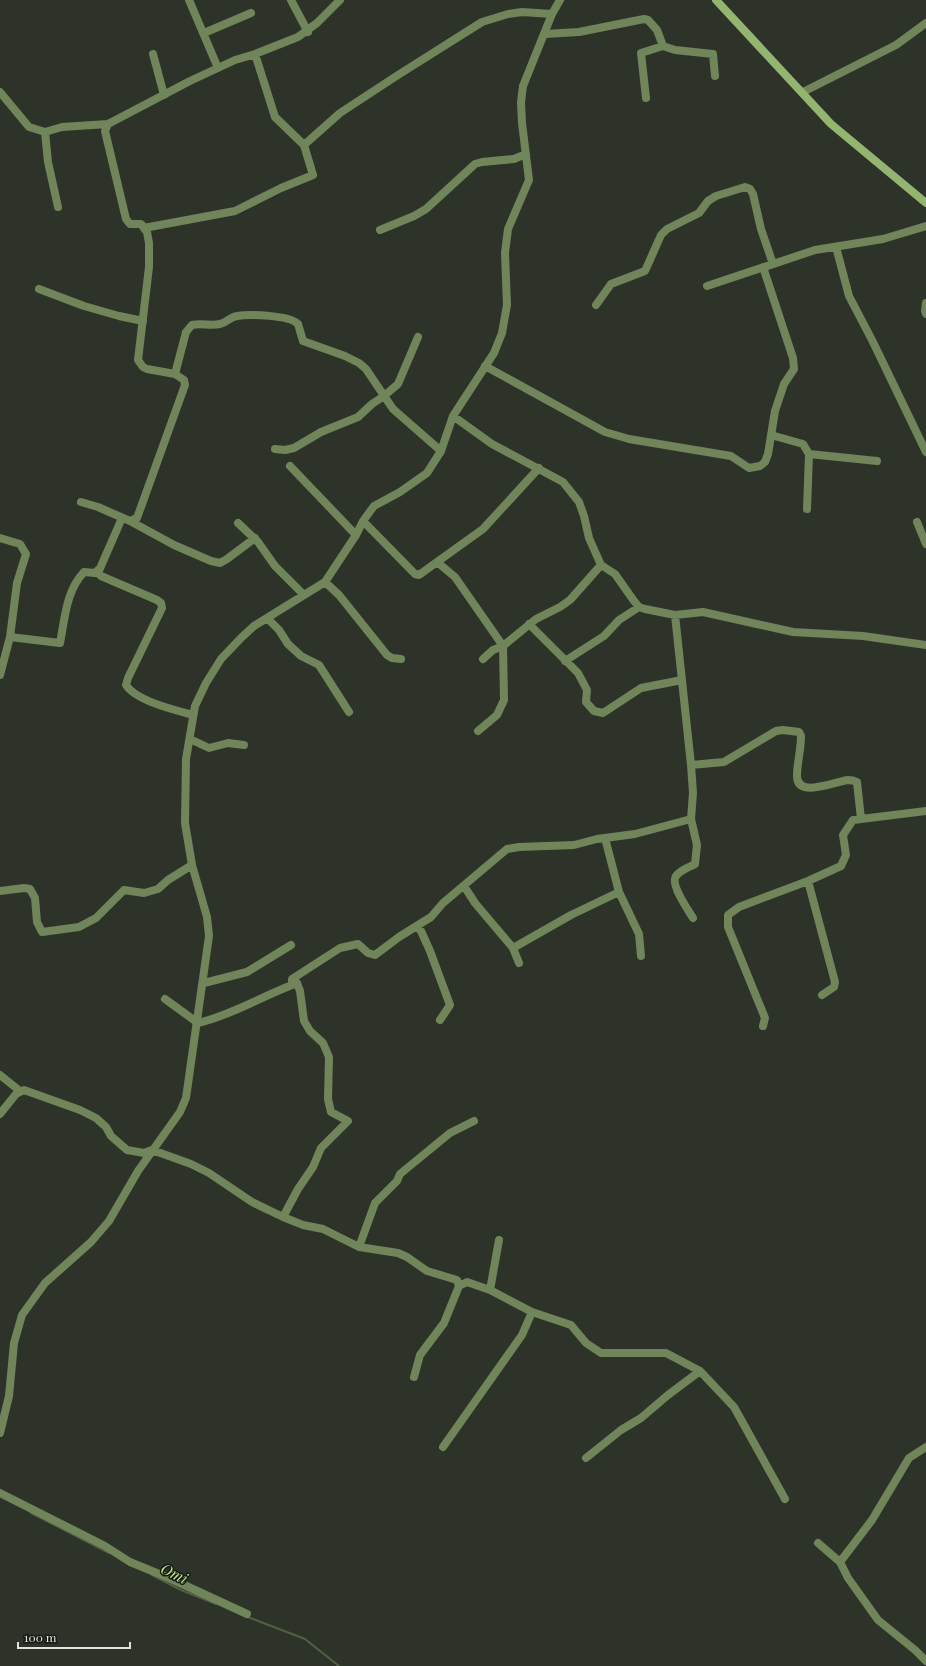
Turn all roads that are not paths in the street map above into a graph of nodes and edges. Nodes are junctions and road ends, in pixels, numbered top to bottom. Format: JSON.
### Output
{"nodes":[{"id":1,"x":189,"y":0,"type":"edge"},
{"id":2,"x":291,"y":0,"type":"edge"},
{"id":3,"x":340,"y":0,"type":"edge"},
{"id":4,"x":560,"y":0,"type":"edge"},
{"id":5,"x":716,"y":0,"type":"edge"},
{"id":6,"x":251,"y":13,"type":"dead end"},
{"id":7,"x":552,"y":14,"type":"junction"},
{"id":8,"x":926,"y":23,"type":"edge"},
{"id":9,"x":308,"y":32,"type":"junction"},
{"id":10,"x":204,"y":33,"type":"junction"},
{"id":11,"x":545,"y":34,"type":"junction"},
{"id":12,"x":663,"y":46,"type":"junction"},
{"id":13,"x":153,"y":54,"type":"dead end"},
{"id":14,"x":255,"y":54,"type":"junction"},
{"id":15,"x":218,"y":68,"type":"junction"},
{"id":16,"x":715,"y":76,"type":"dead end"},
{"id":17,"x":0,"y":92,"type":"edge"},
{"id":18,"x":803,"y":92,"type":"junction"},
{"id":19,"x":164,"y":95,"type":"junction"},
{"id":20,"x":646,"y":98,"type":"dead end"},
{"id":21,"x":108,"y":124,"type":"junction"},
{"id":22,"x":45,"y":132,"type":"junction"},
{"id":23,"x":304,"y":145,"type":"junction"},
{"id":24,"x":526,"y":154,"type":"junction"},
{"id":25,"x":926,"y":203,"type":"edge"},
{"id":26,"x":58,"y":207,"type":"dead end"},
{"id":27,"x":926,"y":226,"type":"edge"},
{"id":28,"x":148,"y":229,"type":"junction"},
{"id":29,"x":380,"y":230,"type":"dead end"},
{"id":30,"x":836,"y":247,"type":"junction"},
{"id":31,"x":773,"y":264,"type":"junction"},
{"id":32,"x":763,"y":267,"type":"junction"},
{"id":33,"x":707,"y":286,"type":"dead end"},
{"id":34,"x":39,"y":289,"type":"dead end"},
{"id":35,"x":926,"y":303,"type":"edge"},
{"id":36,"x":596,"y":305,"type":"dead end"},
{"id":37,"x":926,"y":314,"type":"edge"},
{"id":38,"x":143,"y":321,"type":"junction"},
{"id":39,"x":418,"y":337,"type":"dead end"},
{"id":40,"x":485,"y":366,"type":"junction"},
{"id":41,"x":175,"y":374,"type":"junction"},
{"id":42,"x":384,"y":396,"type":"junction"},
{"id":43,"x":453,"y":416,"type":"junction"},
{"id":44,"x":771,"y":435,"type":"junction"},
{"id":45,"x":275,"y":449,"type":"dead end"},
{"id":46,"x":441,"y":451,"type":"junction"},
{"id":47,"x":926,"y":452,"type":"edge"},
{"id":48,"x":809,"y":454,"type":"junction"},
{"id":49,"x":877,"y":462,"type":"dead end"},
{"id":50,"x":290,"y":466,"type":"dead end"},
{"id":51,"x":539,"y":468,"type":"junction"},
{"id":52,"x":82,"y":502,"type":"dead end"},
{"id":53,"x":807,"y":509,"type":"dead end"},
{"id":54,"x":122,"y":518,"type":"junction"},
{"id":55,"x":130,"y":521,"type":"junction"},
{"id":56,"x":363,"y":521,"type":"junction"},
{"id":57,"x":917,"y":522,"type":"dead end"},
{"id":58,"x":238,"y":524,"type":"dead end"},
{"id":59,"x":356,"y":535,"type":"junction"},
{"id":60,"x":0,"y":538,"type":"edge"},
{"id":61,"x":255,"y":538,"type":"junction"},
{"id":62,"x":926,"y":544,"type":"edge"},
{"id":63,"x":437,"y":562,"type":"junction"},
{"id":64,"x":601,"y":565,"type":"junction"},
{"id":65,"x":99,"y":570,"type":"junction"},
{"id":66,"x":325,"y":582,"type":"junction"},
{"id":67,"x":304,"y":595,"type":"junction"},
{"id":68,"x":639,"y":607,"type":"junction"},
{"id":69,"x":675,"y":615,"type":"junction"},
{"id":70,"x":267,"y":618,"type":"junction"},
{"id":71,"x":529,"y":624,"type":"junction"},
{"id":72,"x":10,"y":636,"type":"junction"},
{"id":73,"x":926,"y":645,"type":"edge"},
{"id":74,"x":503,"y":646,"type":"junction"},
{"id":75,"x":401,"y":659,"type":"dead end"},
{"id":76,"x":483,"y":659,"type":"dead end"},
{"id":77,"x":565,"y":661,"type":"junction"},
{"id":78,"x":0,"y":675,"type":"edge"},
{"id":79,"x":682,"y":680,"type":"junction"},
{"id":80,"x":349,"y":712,"type":"dead end"},
{"id":81,"x":193,"y":715,"type":"junction"},
{"id":82,"x":478,"y":731,"type":"dead end"},
{"id":83,"x":190,"y":740,"type":"junction"},
{"id":84,"x":244,"y":745,"type":"dead end"},
{"id":85,"x":691,"y":766,"type":"junction"},
{"id":86,"x":926,"y":811,"type":"edge"},
{"id":87,"x":691,"y":819,"type":"junction"},
{"id":88,"x":861,"y":819,"type":"junction"},
{"id":89,"x":605,"y":838,"type":"junction"},
{"id":90,"x":192,"y":865,"type":"junction"},
{"id":91,"x":808,"y":881,"type":"junction"},
{"id":92,"x":464,"y":886,"type":"junction"},
{"id":93,"x":0,"y":891,"type":"edge"},
{"id":94,"x":619,"y":892,"type":"junction"},
{"id":95,"x":692,"y":918,"type":"dead end"},
{"id":96,"x":417,"y":927,"type":"junction"},
{"id":97,"x":291,"y":945,"type":"dead end"},
{"id":98,"x":513,"y":948,"type":"junction"},
{"id":99,"x":641,"y":956,"type":"dead end"},
{"id":100,"x":519,"y":963,"type":"dead end"},
{"id":101,"x":204,"y":983,"type":"junction"},
{"id":102,"x":292,"y":985,"type":"junction"},
{"id":103,"x":822,"y":995,"type":"dead end"},
{"id":104,"x":165,"y":999,"type":"dead end"},
{"id":105,"x":440,"y":1020,"type":"dead end"},
{"id":106,"x":198,"y":1023,"type":"junction"},
{"id":107,"x":763,"y":1026,"type":"dead end"},
{"id":108,"x":0,"y":1075,"type":"edge"},
{"id":109,"x":20,"y":1091,"type":"junction"},
{"id":110,"x":0,"y":1114,"type":"edge"},
{"id":111,"x":474,"y":1121,"type":"dead end"},
{"id":112,"x":152,"y":1150,"type":"junction"},
{"id":113,"x":283,"y":1217,"type":"junction"},
{"id":114,"x":499,"y":1240,"type":"dead end"},
{"id":115,"x":359,"y":1247,"type":"junction"},
{"id":116,"x":459,"y":1286,"type":"junction"},
{"id":117,"x":490,"y":1290,"type":"junction"},
{"id":118,"x":532,"y":1312,"type":"junction"},
{"id":119,"x":700,"y":1371,"type":"junction"},
{"id":120,"x":414,"y":1377,"type":"dead end"},
{"id":121,"x":0,"y":1433,"type":"edge"},
{"id":122,"x":926,"y":1447,"type":"edge"},
{"id":123,"x":444,"y":1448,"type":"dead end"},
{"id":124,"x":586,"y":1458,"type":"dead end"},
{"id":125,"x":0,"y":1493,"type":"edge"},
{"id":126,"x":785,"y":1499,"type":"dead end"},
{"id":127,"x":818,"y":1543,"type":"dead end"},
{"id":128,"x":840,"y":1562,"type":"junction"},
{"id":129,"x":247,"y":1614,"type":"dead end"},
{"id":130,"x":926,"y":1661,"type":"edge"}],
"edges":[{"from":1,"to":10,"type":"street"},
{"from":2,"to":9,"type":"street"},
{"from":3,"to":9,"type":"street"},
{"from":4,"to":7,"type":"street"},
{"from":5,"to":18,"type":"main road"},
{"from":6,"to":10,"type":"street"},
{"from":7,"to":11,"type":"street"},
{"from":7,"to":23,"type":"street"},
{"from":8,"to":18,"type":"street"},
{"from":9,"to":14,"type":"street"},
{"from":10,"to":15,"type":"street"},
{"from":11,"to":12,"type":"street"},
{"from":11,"to":24,"type":"street"},
{"from":12,"to":16,"type":"street"},
{"from":12,"to":20,"type":"street"},
{"from":13,"to":19,"type":"street"},
{"from":14,"to":15,"type":"street"},
{"from":14,"to":23,"type":"street"},
{"from":15,"to":19,"type":"street"},
{"from":17,"to":22,"type":"street"},
{"from":18,"to":25,"type":"main road"},
{"from":19,"to":21,"type":"street"},
{"from":21,"to":22,"type":"street"},
{"from":21,"to":28,"type":"street"},
{"from":22,"to":26,"type":"street"},
{"from":23,"to":28,"type":"street"},
{"from":24,"to":29,"type":"street"},
{"from":24,"to":40,"type":"street"},
{"from":27,"to":30,"type":"street"},
{"from":28,"to":38,"type":"street"},
{"from":30,"to":31,"type":"street"},
{"from":30,"to":47,"type":"street"},
{"from":31,"to":32,"type":"street"},
{"from":31,"to":36,"type":"street"},
{"from":32,"to":33,"type":"street"},
{"from":32,"to":44,"type":"street"},
{"from":34,"to":38,"type":"street"},
{"from":35,"to":37,"type":"street"},
{"from":38,"to":41,"type":"street"},
{"from":39,"to":42,"type":"street"},
{"from":40,"to":43,"type":"street"},
{"from":40,"to":44,"type":"street"},
{"from":41,"to":42,"type":"street"},
{"from":41,"to":55,"type":"street"},
{"from":42,"to":45,"type":"street"},
{"from":42,"to":46,"type":"street"},
{"from":43,"to":46,"type":"street"},
{"from":43,"to":51,"type":"street"},
{"from":44,"to":48,"type":"street"},
{"from":46,"to":56,"type":"street"},
{"from":48,"to":49,"type":"street"},
{"from":48,"to":53,"type":"street"},
{"from":50,"to":59,"type":"street"},
{"from":51,"to":63,"type":"street"},
{"from":51,"to":64,"type":"street"},
{"from":52,"to":54,"type":"street"},
{"from":54,"to":55,"type":"street"},
{"from":54,"to":65,"type":"street"},
{"from":55,"to":61,"type":"street"},
{"from":56,"to":59,"type":"street"},
{"from":56,"to":63,"type":"street"},
{"from":57,"to":62,"type":"street"},
{"from":58,"to":61,"type":"street"},
{"from":59,"to":66,"type":"street"},
{"from":60,"to":72,"type":"street"},
{"from":61,"to":67,"type":"street"},
{"from":63,"to":74,"type":"street"},
{"from":64,"to":68,"type":"street"},
{"from":64,"to":71,"type":"street"},
{"from":65,"to":72,"type":"street"},
{"from":65,"to":81,"type":"street"},
{"from":66,"to":67,"type":"street"},
{"from":66,"to":75,"type":"street"},
{"from":67,"to":70,"type":"street"},
{"from":68,"to":69,"type":"street"},
{"from":68,"to":77,"type":"street"},
{"from":69,"to":73,"type":"street"},
{"from":69,"to":79,"type":"street"},
{"from":70,"to":80,"type":"street"},
{"from":70,"to":81,"type":"street"},
{"from":71,"to":74,"type":"street"},
{"from":71,"to":77,"type":"street"},
{"from":72,"to":78,"type":"street"},
{"from":74,"to":76,"type":"street"},
{"from":74,"to":82,"type":"street"},
{"from":77,"to":79,"type":"street"},
{"from":79,"to":85,"type":"street"},
{"from":81,"to":83,"type":"street"},
{"from":83,"to":84,"type":"street"},
{"from":83,"to":90,"type":"street"},
{"from":85,"to":87,"type":"street"},
{"from":85,"to":88,"type":"street"},
{"from":86,"to":88,"type":"street"},
{"from":87,"to":89,"type":"street"},
{"from":87,"to":95,"type":"street"},
{"from":88,"to":91,"type":"street"},
{"from":89,"to":92,"type":"street"},
{"from":89,"to":94,"type":"street"},
{"from":90,"to":93,"type":"street"},
{"from":90,"to":101,"type":"street"},
{"from":91,"to":103,"type":"street"},
{"from":91,"to":107,"type":"street"},
{"from":92,"to":96,"type":"street"},
{"from":92,"to":98,"type":"street"},
{"from":94,"to":98,"type":"street"},
{"from":94,"to":99,"type":"street"},
{"from":96,"to":102,"type":"street"},
{"from":96,"to":105,"type":"street"},
{"from":97,"to":101,"type":"street"},
{"from":98,"to":100,"type":"street"},
{"from":101,"to":106,"type":"street"},
{"from":102,"to":106,"type":"street"},
{"from":102,"to":113,"type":"street"},
{"from":104,"to":106,"type":"street"},
{"from":106,"to":112,"type":"street"},
{"from":108,"to":109,"type":"street"},
{"from":109,"to":110,"type":"street"},
{"from":109,"to":112,"type":"street"},
{"from":111,"to":115,"type":"street"},
{"from":112,"to":113,"type":"street"},
{"from":112,"to":121,"type":"street"},
{"from":113,"to":115,"type":"street"},
{"from":114,"to":117,"type":"street"},
{"from":115,"to":116,"type":"street"},
{"from":116,"to":117,"type":"street"},
{"from":116,"to":120,"type":"street"},
{"from":117,"to":118,"type":"street"},
{"from":118,"to":119,"type":"street"},
{"from":118,"to":123,"type":"street"},
{"from":119,"to":124,"type":"street"},
{"from":119,"to":126,"type":"street"},
{"from":122,"to":128,"type":"street"},
{"from":125,"to":129,"type":"street"},
{"from":127,"to":128,"type":"street"},
{"from":128,"to":130,"type":"street"}]}
